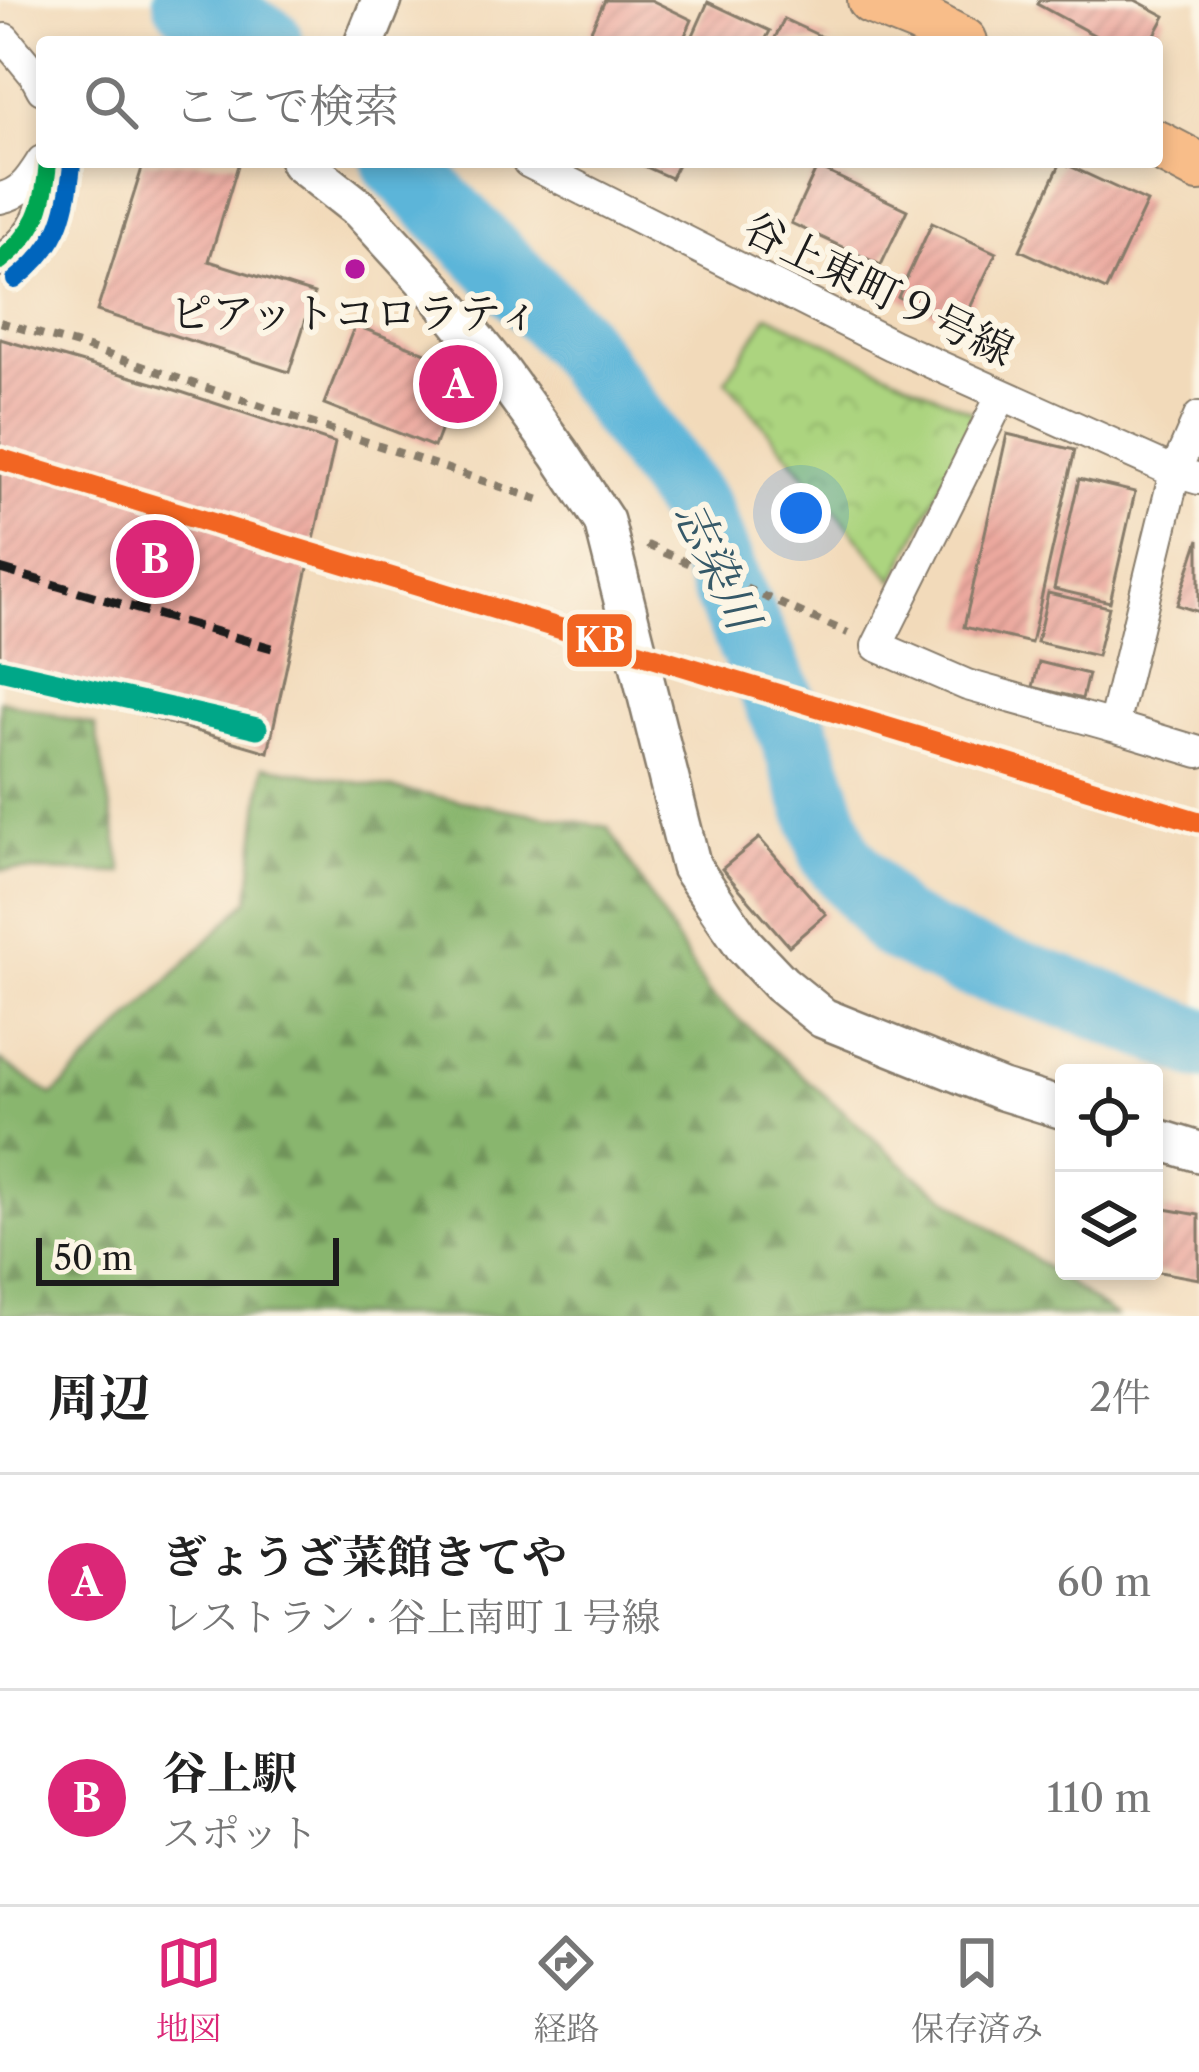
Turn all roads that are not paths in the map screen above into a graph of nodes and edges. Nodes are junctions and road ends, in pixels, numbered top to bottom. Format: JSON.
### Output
{"nodes":[{"id":1,"x":872,"y":0,"type":"edge"},
{"id":2,"x":952,"y":36,"type":"edge"},
{"id":3,"x":2,"y":38,"type":"edge"},
{"id":4,"x":36,"y":52,"type":"edge"},
{"id":5,"x":36,"y":78,"type":"edge"},
{"id":6,"x":1163,"y":148,"type":"edge"},
{"id":7,"x":1199,"y":167,"type":"edge"},
{"id":8,"x":40,"y":168,"type":"edge"},
{"id":9,"x":45,"y":168,"type":"edge"},
{"id":10,"x":308,"y":168,"type":"edge"},
{"id":11,"x":537,"y":168,"type":"edge"},
{"id":12,"x":0,"y":198,"type":"edge"},
{"id":13,"x":0,"y":261,"type":"edge"},
{"id":14,"x":1002,"y":394,"type":"junction"},
{"id":15,"x":1199,"y":417,"type":"edge"},
{"id":16,"x":1187,"y":476,"type":"edge"},
{"id":17,"x":1113,"y":726,"type":"junction"},
{"id":18,"x":1199,"y":752,"type":"edge"},
{"id":19,"x":1055,"y":1106,"type":"edge"},
{"id":20,"x":1163,"y":1141,"type":"edge"},
{"id":21,"x":1199,"y":1152,"type":"edge"}],
"edges":[{"from":1,"to":2,"type":"main road"},
{"from":3,"to":4,"type":"street"},
{"from":3,"to":5,"type":"street"},
{"from":6,"to":7,"type":"main road"},
{"from":8,"to":12,"type":"street"},
{"from":9,"to":13,"type":"street"},
{"from":10,"to":19,"type":"street"},
{"from":11,"to":14,"type":"street","name":"谷上東町９号線"},
{"from":14,"to":16,"type":"street","name":"谷上東町９号線"},
{"from":14,"to":17,"type":"street"},
{"from":15,"to":16,"type":"street"},
{"from":16,"to":17,"type":"street"},
{"from":17,"to":18,"type":"street"},
{"from":20,"to":21,"type":"street"}]}
